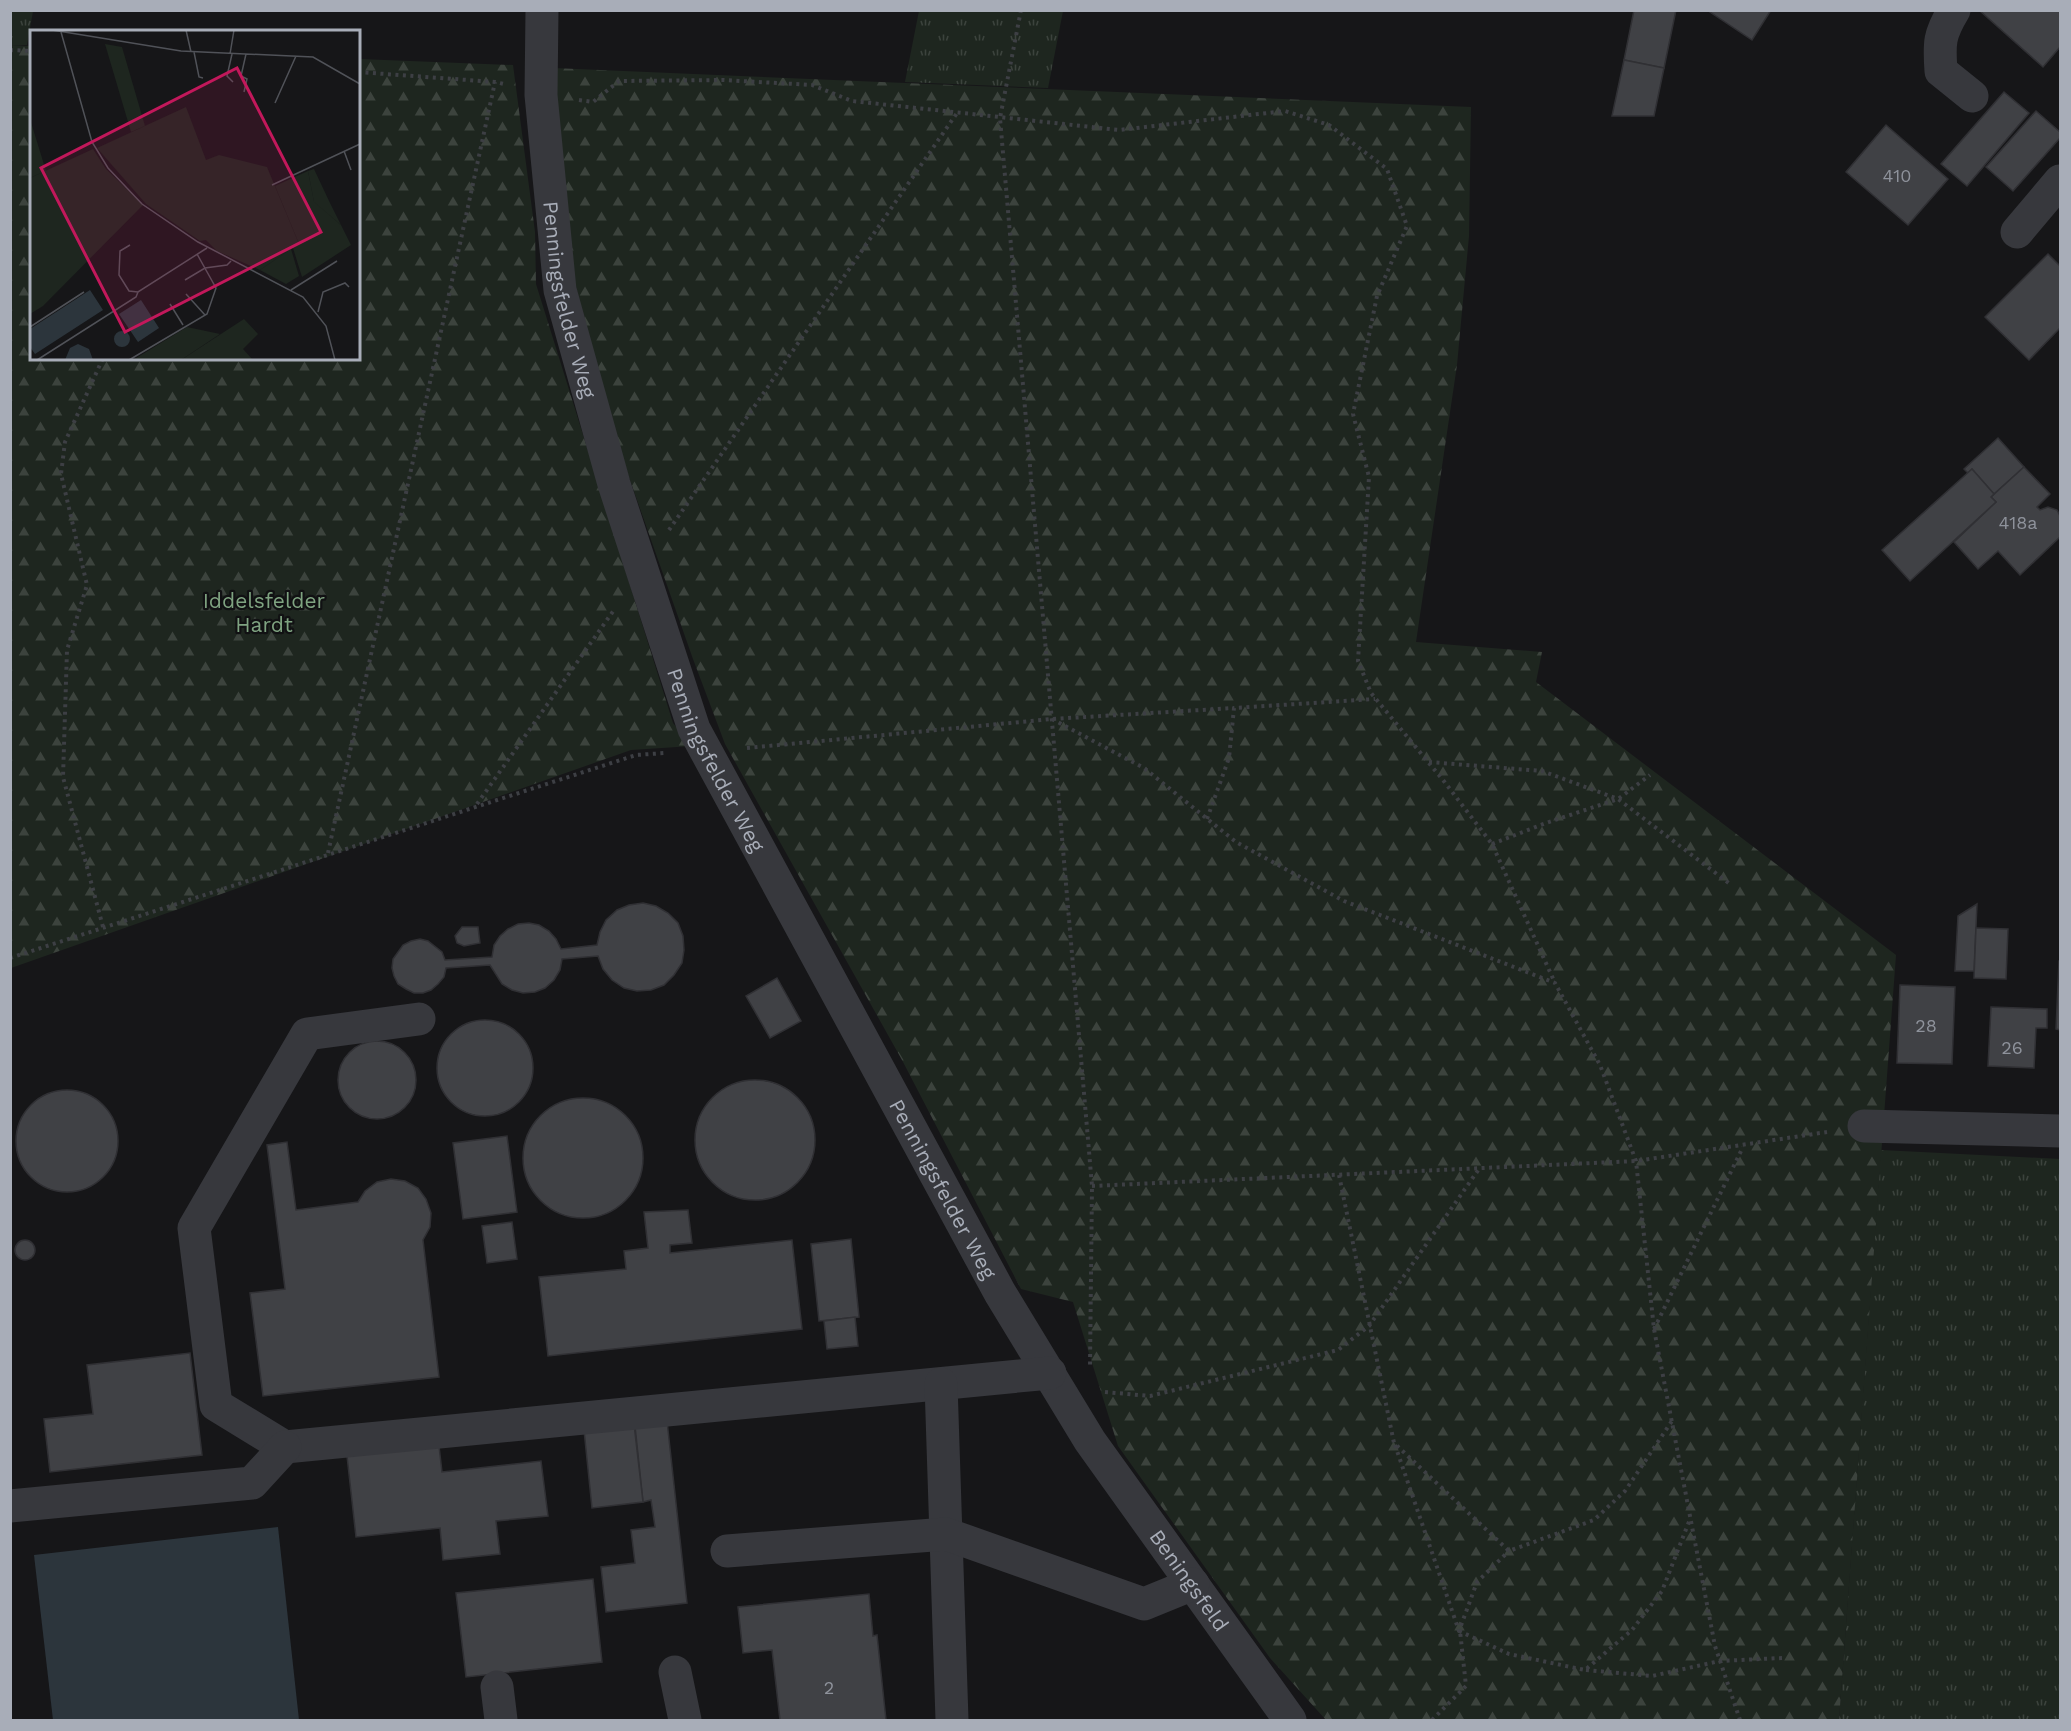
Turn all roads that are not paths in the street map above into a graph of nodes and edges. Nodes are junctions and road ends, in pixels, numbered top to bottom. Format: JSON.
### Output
{"nodes":[{"id":1,"x":542,"y":10,"type":"edge"},
{"id":2,"x":1953,"y":10,"type":"edge"},
{"id":3,"x":1972,"y":96,"type":"dead end"},
{"id":4,"x":2061,"y":181,"type":"edge"},
{"id":5,"x":2017,"y":232,"type":"dead end"},
{"id":6,"x":419,"y":1019,"type":"dead end"},
{"id":7,"x":1864,"y":1126,"type":"road end"},
{"id":8,"x":2061,"y":1131,"type":"edge"},
{"id":9,"x":1050,"y":1373,"type":"junction"},
{"id":10,"x":941,"y":1384,"type":"junction"},
{"id":11,"x":1090,"y":1442,"type":"joint"},
{"id":12,"x":285,"y":1447,"type":"junction"},
{"id":13,"x":10,"y":1506,"type":"edge"},
{"id":14,"x":946,"y":1534,"type":"junction"},
{"id":15,"x":727,"y":1551,"type":"dead end"},
{"id":16,"x":1193,"y":1584,"type":"junction"},
{"id":17,"x":675,"y":1672,"type":"dead end"},
{"id":18,"x":497,"y":1687,"type":"dead end"},
{"id":19,"x":501,"y":1720,"type":"edge"},
{"id":20,"x":685,"y":1720,"type":"edge"},
{"id":21,"x":952,"y":1720,"type":"edge"},
{"id":22,"x":1290,"y":1720,"type":"edge"}],
"edges":[{"from":1,"to":9,"type":"street","name":"Penningsfelder Weg"},
{"from":2,"to":3,"type":"street"},
{"from":4,"to":5,"type":"street"},
{"from":6,"to":12,"type":"street"},
{"from":7,"to":8,"type":"street"},
{"from":9,"to":10,"type":"street"},
{"from":9,"to":11,"type":"street","name":"Penningsfelder Weg"},
{"from":10,"to":12,"type":"street"},
{"from":10,"to":14,"type":"street"},
{"from":11,"to":16,"type":"street","name":"Beningsfeld"},
{"from":12,"to":13,"type":"street"},
{"from":14,"to":15,"type":"street"},
{"from":14,"to":16,"type":"street"},
{"from":14,"to":21,"type":"street"},
{"from":16,"to":22,"type":"street","name":"Beningsfeld"},
{"from":17,"to":20,"type":"street"},
{"from":18,"to":19,"type":"street"}]}
